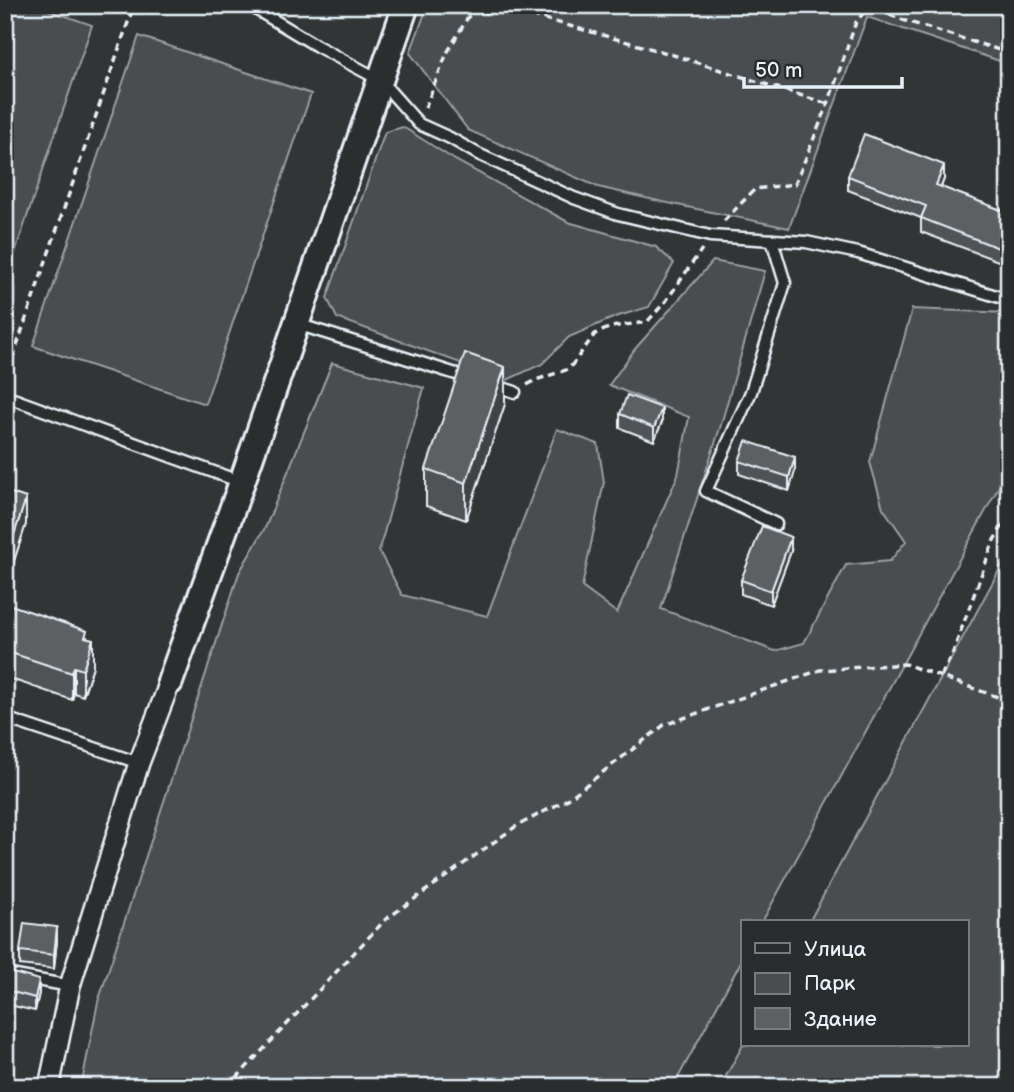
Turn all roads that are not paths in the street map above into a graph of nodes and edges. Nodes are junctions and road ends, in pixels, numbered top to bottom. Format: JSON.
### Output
{"nodes":[{"id":1,"x":249,"y":5,"type":"edge"},
{"id":2,"x":406,"y":5,"type":"edge"},
{"id":3,"x":380,"y":79,"type":"junction"},
{"id":4,"x":772,"y":240,"type":"junction"},
{"id":5,"x":1009,"y":300,"type":"edge"},
{"id":6,"x":296,"y":323,"type":"junction"},
{"id":7,"x":476,"y":380,"type":"edge"},
{"id":8,"x":489,"y":384,"type":"edge"},
{"id":9,"x":515,"y":392,"type":"road end"},
{"id":10,"x":5,"y":396,"type":"edge"},
{"id":11,"x":242,"y":482,"type":"junction"},
{"id":12,"x":776,"y":524,"type":"dead end"},
{"id":13,"x":170,"y":682,"type":"joint"},
{"id":14,"x":5,"y":718,"type":"edge"},
{"id":15,"x":139,"y":763,"type":"junction"},
{"id":16,"x":5,"y":974,"type":"edge"},
{"id":17,"x":70,"y":986,"type":"junction"},
{"id":18,"x":49,"y":1087,"type":"edge"}],
"edges":[{"from":1,"to":3,"type":"lane"},
{"from":2,"to":3,"type":"street"},
{"from":3,"to":4,"type":"lane"},
{"from":3,"to":6,"type":"street"},
{"from":4,"to":5,"type":"lane"},
{"from":4,"to":12,"type":"lane"},
{"from":6,"to":7,"type":"lane"},
{"from":6,"to":11,"type":"street"},
{"from":8,"to":9,"type":"lane"},
{"from":10,"to":11,"type":"lane"},
{"from":11,"to":13,"type":"street"},
{"from":13,"to":15,"type":"street"},
{"from":14,"to":15,"type":"lane"},
{"from":15,"to":17,"type":"street"},
{"from":16,"to":17,"type":"lane"},
{"from":17,"to":18,"type":"street"}]}
